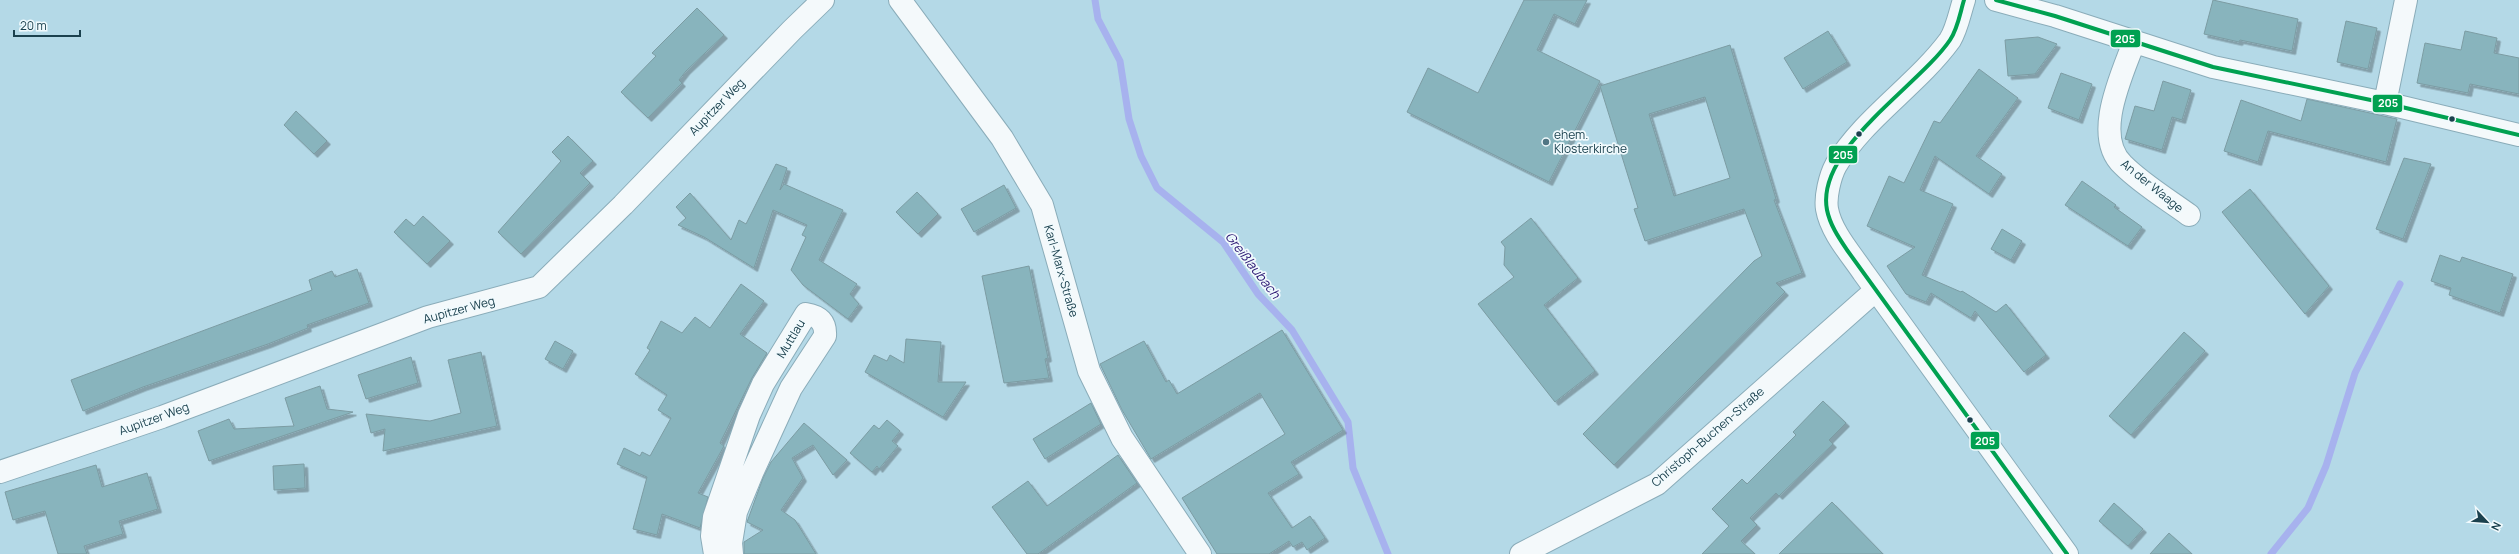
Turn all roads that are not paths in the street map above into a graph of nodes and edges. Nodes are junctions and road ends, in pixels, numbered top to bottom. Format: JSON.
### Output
{"nodes":[{"id":1,"x":823,"y":0,"type":"edge"},
{"id":2,"x":900,"y":0,"type":"edge"},
{"id":3,"x":1964,"y":0,"type":"edge"},
{"id":4,"x":1996,"y":0,"type":"edge"},
{"id":5,"x":2406,"y":0,"type":"edge"},
{"id":6,"x":2134,"y":42,"type":"junction"},
{"id":7,"x":2385,"y":103,"type":"junction"},
{"id":8,"x":2519,"y":135,"type":"edge"},
{"id":9,"x":2189,"y":215,"type":"dead end"},
{"id":10,"x":1876,"y":290,"type":"junction"},
{"id":11,"x":0,"y":472,"type":"edge"},
{"id":12,"x":715,"y":554,"type":"edge"},
{"id":13,"x":732,"y":554,"type":"edge"},
{"id":14,"x":1200,"y":554,"type":"edge"},
{"id":15,"x":1521,"y":554,"type":"edge"},
{"id":16,"x":2067,"y":554,"type":"edge"}],
"edges":[{"from":1,"to":11,"type":"street","name":"Aupitzer Weg"},
{"from":2,"to":14,"type":"street","name":"Karl-Marx-Straße"},
{"from":3,"to":10,"type":"street"},
{"from":4,"to":6,"type":"street"},
{"from":5,"to":7,"type":"street"},
{"from":6,"to":7,"type":"street"},
{"from":6,"to":9,"type":"street","name":"An der Waage"},
{"from":7,"to":8,"type":"street"},
{"from":10,"to":15,"type":"street","name":"Christoph-Buchen-Straße"},
{"from":10,"to":16,"type":"street"},
{"from":12,"to":13,"type":"street","name":"Muttlau"}]}
